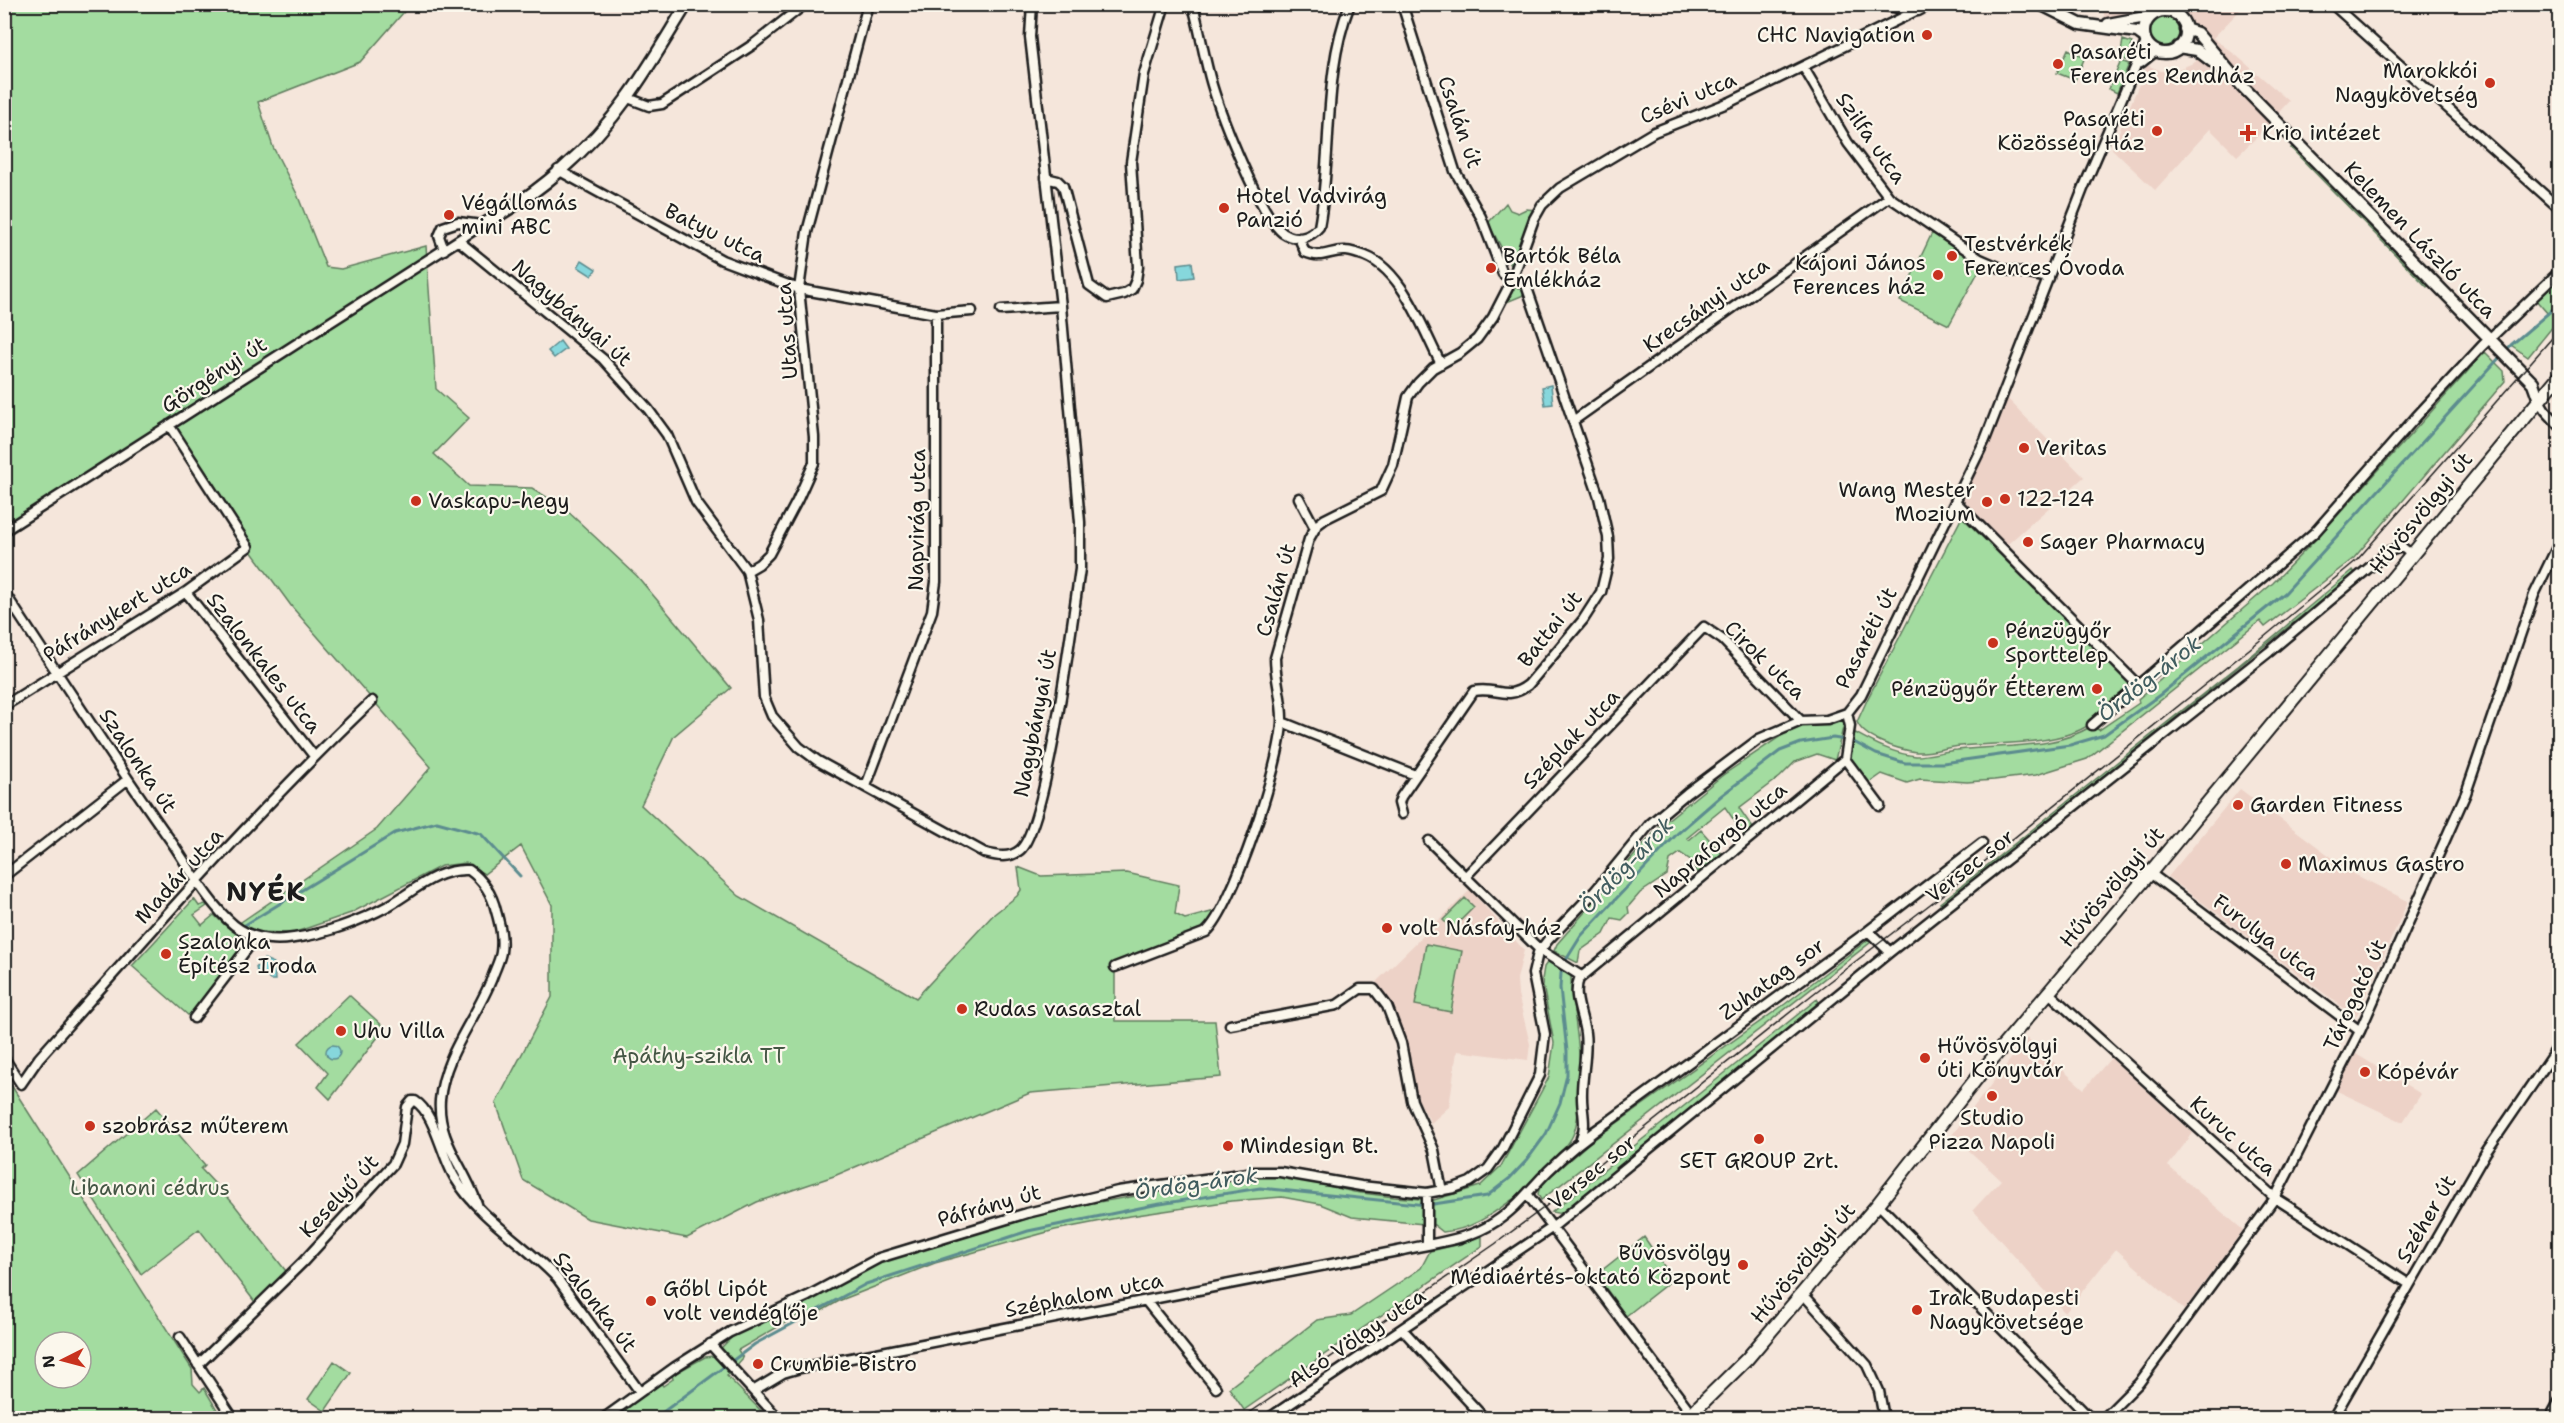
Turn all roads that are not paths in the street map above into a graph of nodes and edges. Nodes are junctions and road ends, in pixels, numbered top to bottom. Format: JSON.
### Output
{"nodes":[{"id":1,"x":687,"y":4,"type":"edge"},
{"id":2,"x":805,"y":4,"type":"edge"},
{"id":3,"x":868,"y":4,"type":"edge"},
{"id":4,"x":1032,"y":4,"type":"edge"},
{"id":5,"x":1166,"y":4,"type":"edge"},
{"id":6,"x":1191,"y":4,"type":"edge"},
{"id":7,"x":1350,"y":4,"type":"edge"},
{"id":8,"x":1402,"y":4,"type":"edge"},
{"id":9,"x":1881,"y":4,"type":"edge"},
{"id":10,"x":1929,"y":4,"type":"edge"},
{"id":11,"x":2040,"y":4,"type":"edge"},
{"id":12,"x":2175,"y":4,"type":"edge"},
{"id":13,"x":2332,"y":4,"type":"edge"},
{"id":14,"x":1917,"y":10,"type":"junction"},
{"id":15,"x":2157,"y":11,"type":"edge"},
{"id":16,"x":2179,"y":16,"type":"junction"},
{"id":17,"x":2093,"y":27,"type":"junction"},
{"id":18,"x":2185,"y":29,"type":"junction"},
{"id":19,"x":2145,"y":39,"type":"junction"},
{"id":20,"x":2178,"y":47,"type":"junction"},
{"id":21,"x":2156,"y":51,"type":"junction"},
{"id":22,"x":1804,"y":68,"type":"junction"},
{"id":23,"x":2137,"y":68,"type":"junction"},
{"id":24,"x":2242,"y":86,"type":"junction"},
{"id":25,"x":628,"y":98,"type":"junction"},
{"id":26,"x":558,"y":170,"type":"junction"},
{"id":27,"x":1046,"y":178,"type":"junction"},
{"id":28,"x":1890,"y":197,"type":"junction"},
{"id":29,"x":2559,"y":209,"type":"edge"},
{"id":30,"x":482,"y":225,"type":"junction"},
{"id":31,"x":1299,"y":238,"type":"junction"},
{"id":32,"x":459,"y":241,"type":"junction"},
{"id":33,"x":444,"y":250,"type":"junction"},
{"id":34,"x":2559,"y":271,"type":"edge"},
{"id":35,"x":2049,"y":278,"type":"junction"},
{"id":36,"x":1512,"y":279,"type":"junction"},
{"id":37,"x":799,"y":289,"type":"junction"},
{"id":38,"x":1061,"y":306,"type":"junction"},
{"id":39,"x":1001,"y":310,"type":"dead end"},
{"id":40,"x":972,"y":311,"type":"dead end"},
{"id":41,"x":936,"y":314,"type":"junction"},
{"id":42,"x":2490,"y":341,"type":"junction"},
{"id":43,"x":1441,"y":364,"type":"junction"},
{"id":44,"x":2559,"y":375,"type":"edge"},
{"id":45,"x":2539,"y":400,"type":"junction"},
{"id":46,"x":1573,"y":421,"type":"junction"},
{"id":47,"x":170,"y":425,"type":"junction"},
{"id":48,"x":2559,"y":426,"type":"edge"},
{"id":49,"x":1299,"y":498,"type":"dead end"},
{"id":50,"x":1956,"y":502,"type":"junction"},
{"id":51,"x":1315,"y":528,"type":"junction"},
{"id":52,"x":4,"y":531,"type":"edge"},
{"id":53,"x":2559,"y":541,"type":"edge"},
{"id":54,"x":2412,"y":555,"type":"junction"},
{"id":55,"x":747,"y":571,"type":"junction"},
{"id":56,"x":4,"y":592,"type":"edge"},
{"id":57,"x":186,"y":592,"type":"junction"},
{"id":58,"x":1704,"y":627,"type":"joint"},
{"id":59,"x":57,"y":672,"type":"junction"},
{"id":60,"x":2138,"y":685,"type":"junction"},
{"id":61,"x":372,"y":701,"type":"dead end"},
{"id":62,"x":4,"y":706,"type":"edge"},
{"id":63,"x":1847,"y":713,"type":"junction"},
{"id":64,"x":1801,"y":721,"type":"junction"},
{"id":65,"x":1282,"y":722,"type":"junction"},
{"id":66,"x":2092,"y":725,"type":"dead end"},
{"id":67,"x":314,"y":756,"type":"junction"},
{"id":68,"x":1845,"y":757,"type":"junction"},
{"id":69,"x":1415,"y":775,"type":"junction"},
{"id":70,"x":127,"y":780,"type":"junction"},
{"id":71,"x":866,"y":786,"type":"junction"},
{"id":72,"x":1880,"y":806,"type":"dead end"},
{"id":73,"x":1402,"y":814,"type":"dead end"},
{"id":74,"x":1429,"y":842,"type":"dead end"},
{"id":75,"x":1982,"y":843,"type":"dead end"},
{"id":76,"x":2150,"y":873,"type":"junction"},
{"id":77,"x":4,"y":876,"type":"edge"},
{"id":78,"x":1465,"y":877,"type":"junction"},
{"id":79,"x":198,"y":880,"type":"junction"},
{"id":80,"x":1868,"y":931,"type":"junction"},
{"id":81,"x":256,"y":937,"type":"junction"},
{"id":82,"x":1540,"y":950,"type":"junction"},
{"id":83,"x":1890,"y":952,"type":"junction"},
{"id":84,"x":1115,"y":967,"type":"dead end"},
{"id":85,"x":1581,"y":976,"type":"junction"},
{"id":86,"x":2049,"y":993,"type":"junction"},
{"id":87,"x":194,"y":1018,"type":"dead end"},
{"id":88,"x":1230,"y":1025,"type":"dead end"},
{"id":89,"x":2360,"y":1031,"type":"junction"},
{"id":90,"x":2559,"y":1044,"type":"edge"},
{"id":91,"x":4,"y":1058,"type":"edge"},
{"id":92,"x":1581,"y":1139,"type":"junction"},
{"id":93,"x":1442,"y":1191,"type":"junction"},
{"id":94,"x":1427,"y":1193,"type":"junction"},
{"id":95,"x":1528,"y":1195,"type":"junction"},
{"id":96,"x":2275,"y":1198,"type":"junction"},
{"id":97,"x":1878,"y":1204,"type":"junction"},
{"id":98,"x":478,"y":1207,"type":"junction"},
{"id":99,"x":1554,"y":1227,"type":"junction"},
{"id":100,"x":1427,"y":1244,"type":"junction"},
{"id":101,"x":2409,"y":1284,"type":"junction"},
{"id":102,"x":1803,"y":1294,"type":"junction"},
{"id":103,"x":1146,"y":1301,"type":"junction"},
{"id":104,"x":1402,"y":1330,"type":"junction"},
{"id":105,"x":180,"y":1337,"type":"dead end"},
{"id":106,"x":710,"y":1344,"type":"junction"},
{"id":107,"x":198,"y":1365,"type":"junction"},
{"id":108,"x":1216,"y":1388,"type":"dead end"},
{"id":109,"x":753,"y":1391,"type":"junction"},
{"id":110,"x":640,"y":1392,"type":"junction"},
{"id":111,"x":2559,"y":1400,"type":"edge"},
{"id":112,"x":1689,"y":1416,"type":"edge"},
{"id":113,"x":233,"y":1419,"type":"edge"},
{"id":114,"x":604,"y":1419,"type":"edge"},
{"id":115,"x":778,"y":1419,"type":"edge"},
{"id":116,"x":1269,"y":1419,"type":"edge"},
{"id":117,"x":1484,"y":1419,"type":"edge"},
{"id":118,"x":1884,"y":1419,"type":"edge"},
{"id":119,"x":2090,"y":1419,"type":"edge"},
{"id":120,"x":2104,"y":1419,"type":"edge"},
{"id":121,"x":2333,"y":1419,"type":"edge"},
{"id":122,"x":2550,"y":1419,"type":"edge"}],
"edges":[{"from":1,"to":25,"type":"street"},
{"from":2,"to":25,"type":"street"},
{"from":3,"to":37,"type":"street","name":"Utas utca"},
{"from":4,"to":27,"type":"street","name":"Nagybányai út"},
{"from":5,"to":27,"type":"street"},
{"from":6,"to":31,"type":"street"},
{"from":7,"to":31,"type":"street"},
{"from":8,"to":36,"type":"street","name":"Csalán út"},
{"from":9,"to":14,"type":"street"},
{"from":10,"to":14,"type":"street","name":"Csévi utca"},
{"from":11,"to":17,"type":"street"},
{"from":12,"to":16,"type":"street"},
{"from":13,"to":29,"type":"street"},
{"from":14,"to":22,"type":"street","name":"Csévi utca"},
{"from":15,"to":16,"type":"street"},
{"from":15,"to":17,"type":"street"},
{"from":15,"to":19,"type":"street"},
{"from":16,"to":18,"type":"street"},
{"from":17,"to":19,"type":"street"},
{"from":18,"to":20,"type":"street"},
{"from":18,"to":24,"type":"street","name":"Kelemen László utca"},
{"from":19,"to":21,"type":"street"},
{"from":19,"to":23,"type":"street","name":"Pasaréti út"},
{"from":20,"to":21,"type":"street"},
{"from":20,"to":24,"type":"street","name":"Kelemen László utca"},
{"from":21,"to":23,"type":"street","name":"Pasaréti út"},
{"from":22,"to":28,"type":"street","name":"Szilfa utca"},
{"from":22,"to":36,"type":"street","name":"Csévi utca"},
{"from":23,"to":35,"type":"street","name":"Pasaréti út"},
{"from":24,"to":42,"type":"street","name":"Kelemen László utca"},
{"from":25,"to":26,"type":"street"},
{"from":26,"to":30,"type":"street"},
{"from":26,"to":37,"type":"street","name":"Batyu utca"},
{"from":27,"to":38,"type":"street","name":"Nagybányai út"},
{"from":28,"to":35,"type":"street","name":"Szilfa utca"},
{"from":28,"to":46,"type":"street","name":"Krecsányi utca"},
{"from":30,"to":32,"type":"street","name":"Görgényi út"},
{"from":30,"to":33,"type":"street"},
{"from":31,"to":43,"type":"street"},
{"from":32,"to":33,"type":"street","name":"Görgényi út"},
{"from":32,"to":55,"type":"street","name":"Nagybányai út"},
{"from":33,"to":47,"type":"street","name":"Görgényi út"},
{"from":34,"to":42,"type":"street"},
{"from":35,"to":50,"type":"street","name":"Pasaréti út"},
{"from":36,"to":43,"type":"street","name":"Csalán út"},
{"from":36,"to":46,"type":"street","name":"Battai út"},
{"from":37,"to":41,"type":"street","name":"Batyu utca"},
{"from":37,"to":55,"type":"street","name":"Utas utca"},
{"from":38,"to":39,"type":"street"},
{"from":38,"to":71,"type":"street","name":"Nagybányai út"},
{"from":40,"to":41,"type":"street","name":"Batyu utca"},
{"from":41,"to":71,"type":"street","name":"Napvirág utca"},
{"from":42,"to":45,"type":"street","name":"Kelemen László utca"},
{"from":42,"to":60,"type":"street"},
{"from":43,"to":51,"type":"street","name":"Csalán út"},
{"from":44,"to":45,"type":"main road","name":"Hűvösvölgyi út"},
{"from":45,"to":48,"type":"street"},
{"from":45,"to":54,"type":"main road","name":"Hűvösvölgyi út"},
{"from":46,"to":69,"type":"street","name":"Battai út"},
{"from":47,"to":52,"type":"street","name":"Görgényi út"},
{"from":47,"to":57,"type":"street","name":"Páfránykert utca"},
{"from":49,"to":51,"type":"street"},
{"from":50,"to":60,"type":"street"},
{"from":50,"to":63,"type":"street","name":"Pasaréti út"},
{"from":51,"to":65,"type":"street","name":"Csalán út"},
{"from":53,"to":89,"type":"street","name":"Tárogató út"},
{"from":54,"to":76,"type":"main road","name":"Hűvösvölgyi út"},
{"from":54,"to":83,"type":"street","name":"Versec sor"},
{"from":55,"to":71,"type":"street","name":"Nagybányai út"},
{"from":56,"to":59,"type":"street","name":"Szalonka út"},
{"from":57,"to":59,"type":"street","name":"Páfránykert utca"},
{"from":57,"to":67,"type":"street","name":"Szalonkales utca"},
{"from":58,"to":64,"type":"street","name":"Cirok utca"},
{"from":58,"to":78,"type":"street","name":"Széplak utca"},
{"from":59,"to":62,"type":"street","name":"Páfránykert utca"},
{"from":59,"to":70,"type":"street","name":"Szalonka út"},
{"from":60,"to":66,"type":"street"},
{"from":61,"to":67,"type":"street","name":"Madár utca"},
{"from":63,"to":64,"type":"street","name":"Pasaréti út"},
{"from":63,"to":68,"type":"street"},
{"from":64,"to":82,"type":"street","name":"Pasaréti út"},
{"from":65,"to":69,"type":"street"},
{"from":65,"to":84,"type":"street","name":"Csalán út"},
{"from":67,"to":79,"type":"street","name":"Madár utca"},
{"from":68,"to":72,"type":"street"},
{"from":68,"to":85,"type":"street","name":"Napraforgó utca"},
{"from":69,"to":73,"type":"street"},
{"from":70,"to":77,"type":"street"},
{"from":70,"to":79,"type":"street","name":"Szalonka út"},
{"from":74,"to":78,"type":"street"},
{"from":75,"to":80,"type":"street","name":"Zuhatag sor"},
{"from":76,"to":86,"type":"main road","name":"Hűvösvölgyi út"},
{"from":76,"to":89,"type":"street","name":"Furulya utca"},
{"from":78,"to":82,"type":"street"},
{"from":79,"to":81,"type":"street","name":"Szalonka út"},
{"from":79,"to":91,"type":"street","name":"Madár utca"},
{"from":80,"to":83,"type":"street"},
{"from":80,"to":92,"type":"street","name":"Zuhatag sor"},
{"from":81,"to":87,"type":"street"},
{"from":81,"to":98,"type":"street","name":"Szalonka út"},
{"from":82,"to":85,"type":"street"},
{"from":82,"to":93,"type":"street"},
{"from":83,"to":99,"type":"street","name":"Versec sor"},
{"from":85,"to":92,"type":"street"},
{"from":86,"to":96,"type":"street","name":"Kuruc utca"},
{"from":86,"to":97,"type":"main road","name":"Hűvösvölgyi út"},
{"from":88,"to":93,"type":"street"},
{"from":89,"to":96,"type":"street","name":"Tárogató út"},
{"from":90,"to":101,"type":"street","name":"Széher út"},
{"from":92,"to":95,"type":"street","name":"Zuhatag sor"},
{"from":93,"to":94,"type":"street"},
{"from":94,"to":100,"type":"street"},
{"from":94,"to":106,"type":"street","name":"Páfrány út"},
{"from":95,"to":99,"type":"street"},
{"from":95,"to":100,"type":"street","name":"Zuhatag sor"},
{"from":96,"to":101,"type":"street","name":"Kuruc utca"},
{"from":96,"to":120,"type":"street","name":"Tárogató út"},
{"from":97,"to":102,"type":"main road","name":"Hűvösvölgyi út"},
{"from":97,"to":119,"type":"street"},
{"from":98,"to":107,"type":"street","name":"Keselyű út"},
{"from":98,"to":110,"type":"street","name":"Szalonka út"},
{"from":99,"to":104,"type":"street","name":"Alsó Völgy utca"},
{"from":99,"to":112,"type":"street"},
{"from":100,"to":103,"type":"street","name":"Széphalom utca"},
{"from":101,"to":121,"type":"street","name":"Széher út"},
{"from":102,"to":112,"type":"main road","name":"Hűvösvölgyi út"},
{"from":102,"to":118,"type":"street"},
{"from":103,"to":108,"type":"street"},
{"from":103,"to":109,"type":"street","name":"Széphalom utca"},
{"from":104,"to":116,"type":"street","name":"Alsó Völgy utca"},
{"from":104,"to":117,"type":"street"},
{"from":105,"to":107,"type":"street"},
{"from":106,"to":109,"type":"street"},
{"from":106,"to":110,"type":"street","name":"Páfrány út"},
{"from":107,"to":113,"type":"street"},
{"from":109,"to":115,"type":"street"},
{"from":110,"to":114,"type":"street","name":"Páfrány út"},
{"from":111,"to":122,"type":"street"}]}
